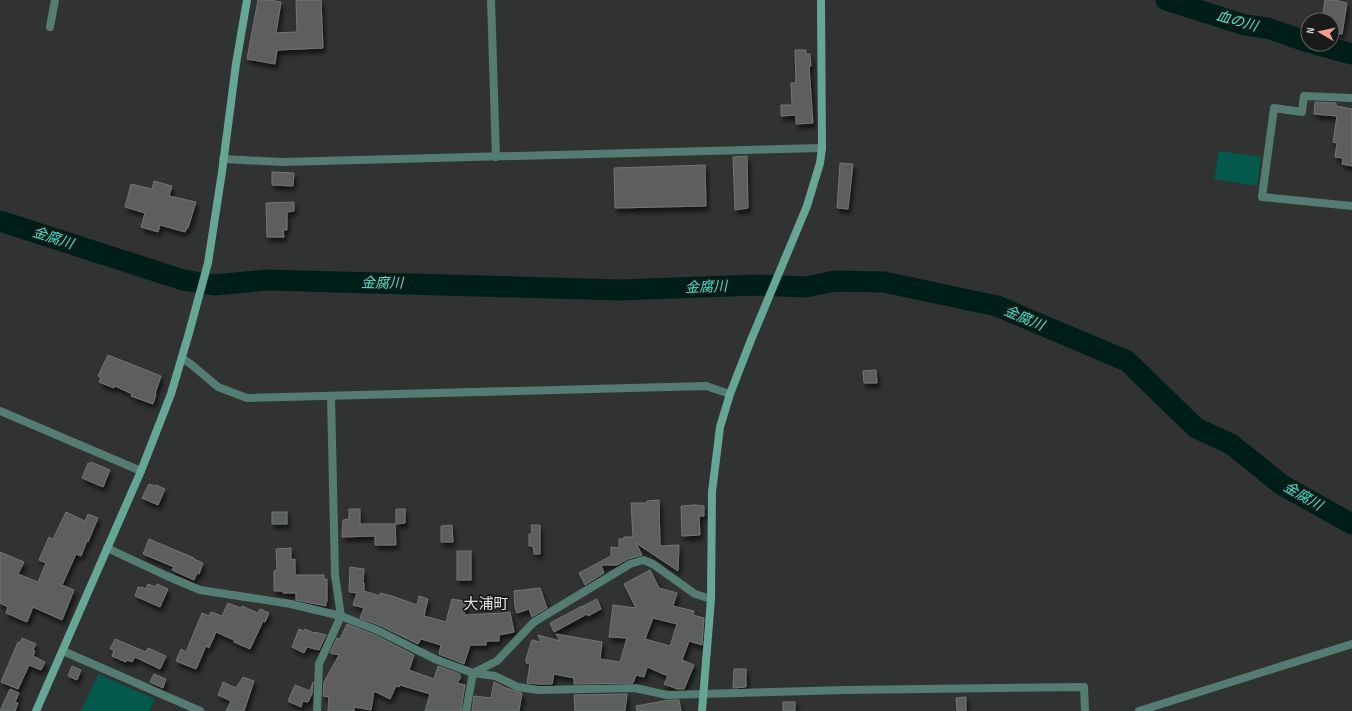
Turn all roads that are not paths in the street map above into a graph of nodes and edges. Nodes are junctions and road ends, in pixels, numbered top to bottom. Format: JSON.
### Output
{"nodes":[{"id":1,"x":55,"y":0,"type":"edge"},
{"id":2,"x":247,"y":0,"type":"edge"},
{"id":3,"x":491,"y":0,"type":"edge"},
{"id":4,"x":821,"y":0,"type":"edge"},
{"id":5,"x":50,"y":27,"type":"dead end"},
{"id":6,"x":1352,"y":98,"type":"edge"},
{"id":7,"x":822,"y":148,"type":"junction"},
{"id":8,"x":496,"y":157,"type":"junction"},
{"id":9,"x":223,"y":159,"type":"junction"},
{"id":10,"x":1352,"y":206,"type":"edge"},
{"id":11,"x":182,"y":358,"type":"junction"},
{"id":12,"x":730,"y":394,"type":"junction"},
{"id":13,"x":331,"y":396,"type":"junction"},
{"id":14,"x":0,"y":411,"type":"edge"},
{"id":15,"x":141,"y":471,"type":"junction"},
{"id":16,"x":107,"y":548,"type":"junction"},
{"id":17,"x":711,"y":599,"type":"junction"},
{"id":18,"x":341,"y":616,"type":"junction"},
{"id":19,"x":1352,"y":644,"type":"edge"},
{"id":20,"x":63,"y":651,"type":"junction"},
{"id":21,"x":473,"y":673,"type":"junction"},
{"id":22,"x":704,"y":694,"type":"junction"},
{"id":23,"x":36,"y":711,"type":"edge"},
{"id":24,"x":200,"y":711,"type":"edge"},
{"id":25,"x":317,"y":711,"type":"edge"},
{"id":26,"x":466,"y":711,"type":"edge"},
{"id":27,"x":702,"y":711,"type":"edge"},
{"id":28,"x":1085,"y":711,"type":"edge"},
{"id":29,"x":1139,"y":711,"type":"edge"}],
"edges":[{"from":1,"to":5,"type":"street"},
{"from":2,"to":9,"type":"street"},
{"from":3,"to":8,"type":"street"},
{"from":4,"to":7,"type":"street"},
{"from":6,"to":10,"type":"street"},
{"from":7,"to":8,"type":"street"},
{"from":7,"to":12,"type":"street"},
{"from":8,"to":9,"type":"street"},
{"from":9,"to":11,"type":"street"},
{"from":11,"to":13,"type":"street"},
{"from":11,"to":15,"type":"street"},
{"from":12,"to":13,"type":"street"},
{"from":12,"to":17,"type":"street"},
{"from":13,"to":18,"type":"street"},
{"from":14,"to":15,"type":"street"},
{"from":15,"to":16,"type":"street"},
{"from":16,"to":18,"type":"street"},
{"from":16,"to":20,"type":"street"},
{"from":17,"to":21,"type":"street"},
{"from":17,"to":22,"type":"street"},
{"from":18,"to":21,"type":"street"},
{"from":18,"to":25,"type":"street"},
{"from":19,"to":29,"type":"street"},
{"from":20,"to":23,"type":"street"},
{"from":20,"to":24,"type":"street"},
{"from":21,"to":22,"type":"street"},
{"from":21,"to":26,"type":"street"},
{"from":22,"to":27,"type":"street"},
{"from":22,"to":28,"type":"street"}]}
